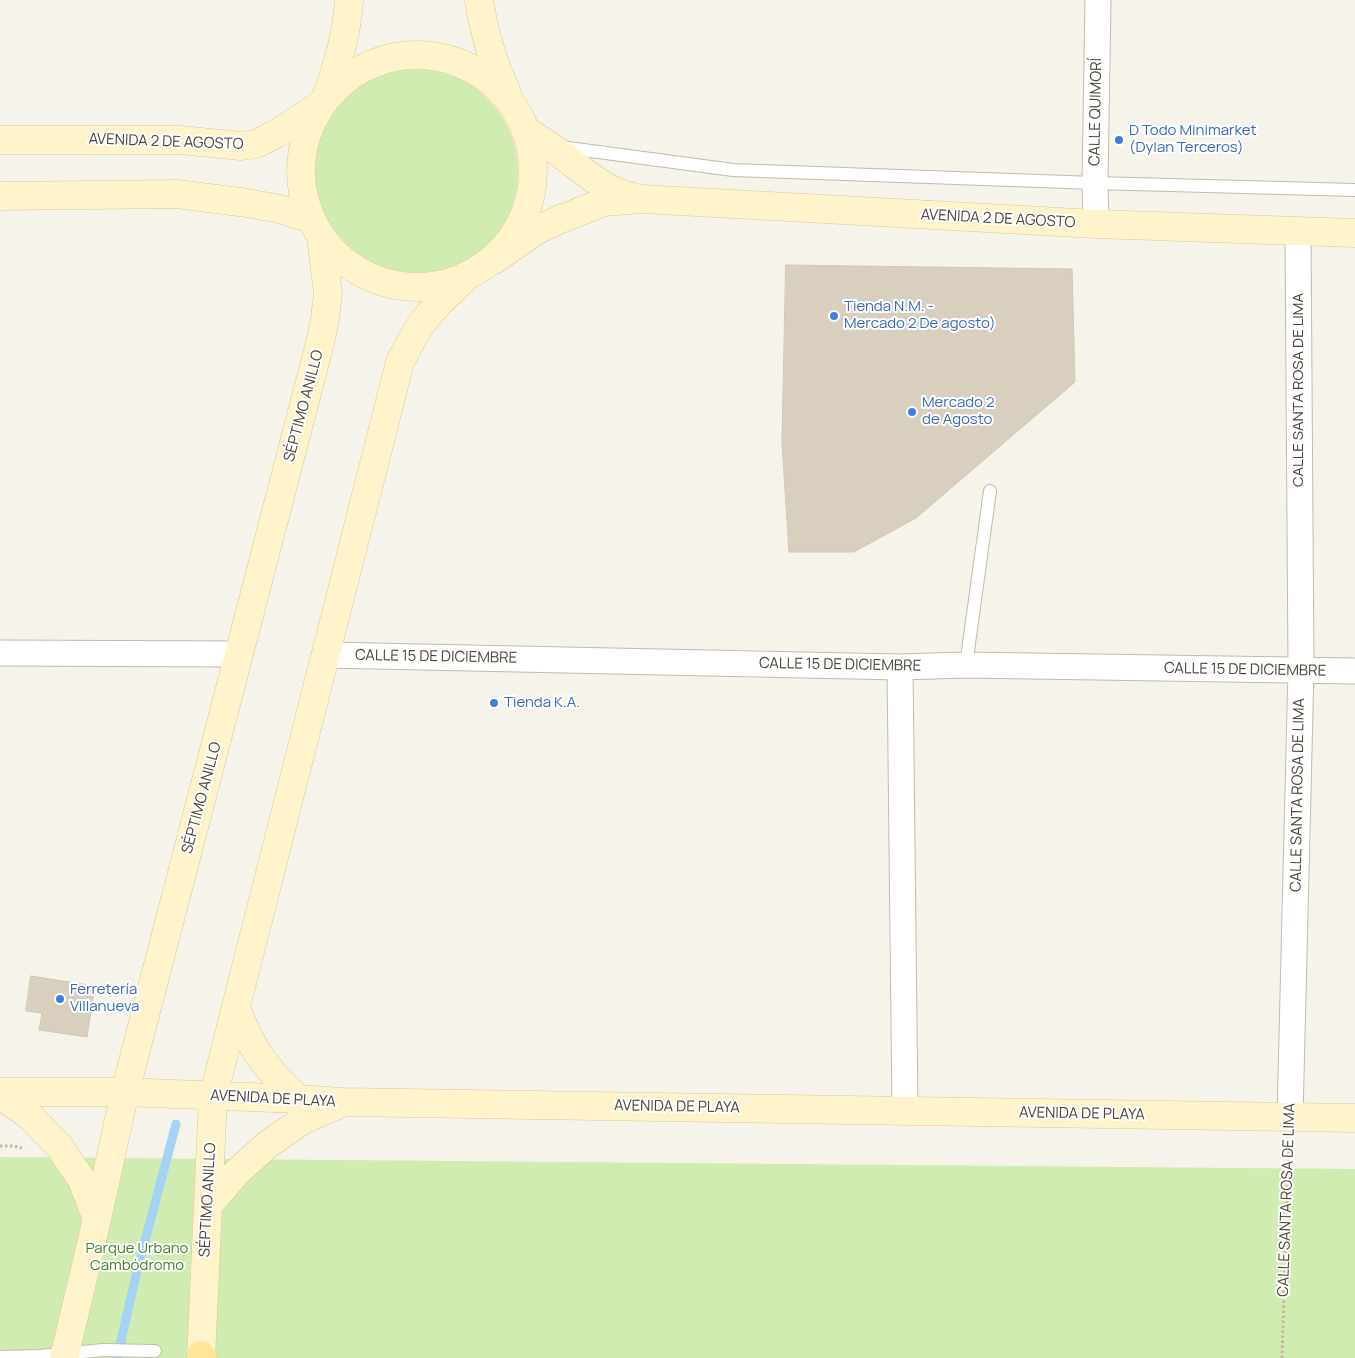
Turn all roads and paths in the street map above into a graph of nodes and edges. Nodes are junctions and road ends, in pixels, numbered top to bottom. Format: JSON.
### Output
{"nodes":[{"id":1,"x":349,"y":0,"type":"edge"},
{"id":2,"x":479,"y":0,"type":"edge"},
{"id":3,"x":1098,"y":0,"type":"edge"},
{"id":4,"x":509,"y":99,"type":"junction"},
{"id":5,"x":324,"y":100,"type":"junction"},
{"id":6,"x":538,"y":138,"type":"junction"},
{"id":7,"x":0,"y":140,"type":"edge"},
{"id":8,"x":1095,"y":183,"type":"junction"},
{"id":9,"x":1355,"y":190,"type":"edge"},
{"id":10,"x":0,"y":196,"type":"edge"},
{"id":11,"x":642,"y":199,"type":"junction"},
{"id":12,"x":1096,"y":224,"type":"junction"},
{"id":13,"x":316,"y":228,"type":"junction"},
{"id":14,"x":1298,"y":232,"type":"junction"},
{"id":15,"x":1355,"y":233,"type":"edge"},
{"id":16,"x":494,"y":260,"type":"junction"},
{"id":17,"x":464,"y":279,"type":"junction"},
{"id":18,"x":990,"y":491,"type":"dead end"},
{"id":19,"x":0,"y":653,"type":"edge"},
{"id":20,"x":239,"y":654,"type":"junction"},
{"id":21,"x":326,"y":655,"type":"junction"},
{"id":22,"x":900,"y":666,"type":"junction"},
{"id":23,"x":966,"y":666,"type":"junction"},
{"id":24,"x":1301,"y":670,"type":"junction"},
{"id":25,"x":1355,"y":671,"type":"edge"},
{"id":26,"x":236,"y":1008,"type":"junction"},
{"id":27,"x":125,"y":1092,"type":"junction"},
{"id":28,"x":0,"y":1094,"type":"edge"},
{"id":29,"x":213,"y":1096,"type":"junction"},
{"id":30,"x":298,"y":1099,"type":"junction"},
{"id":31,"x":342,"y":1102,"type":"junction"},
{"id":32,"x":905,"y":1111,"type":"junction"},
{"id":33,"x":1290,"y":1117,"type":"junction"},
{"id":34,"x":1355,"y":1118,"type":"edge"},
{"id":35,"x":0,"y":1146,"type":"edge"},
{"id":36,"x":22,"y":1148,"type":"dead end"},
{"id":37,"x":208,"y":1206,"type":"junction"},
{"id":38,"x":98,"y":1219,"type":"junction"},
{"id":39,"x":155,"y":1351,"type":"dead end"},
{"id":40,"x":65,"y":1356,"type":"edge"},
{"id":41,"x":0,"y":1357,"type":"edge"},
{"id":42,"x":202,"y":1357,"type":"edge"},
{"id":43,"x":1282,"y":1358,"type":"edge"}],
"edges":[{"from":1,"to":5,"type":"main road"},
{"from":2,"to":4,"type":"main road"},
{"from":3,"to":8,"type":"street","name":"CALLE QUIMORÍ"},
{"from":4,"to":5,"type":"main road"},
{"from":4,"to":6,"type":"main road"},
{"from":5,"to":7,"type":"main road","name":"AVENIDA 2 DE AGOSTO"},
{"from":5,"to":13,"type":"main road","name":"SÉPTIMO ANILLO"},
{"from":6,"to":8,"type":"lane"},
{"from":6,"to":11,"type":"main road","name":"AVENIDA 2 DE AGOSTO"},
{"from":6,"to":16,"type":"main road"},
{"from":8,"to":9,"type":"lane"},
{"from":8,"to":12,"type":"street","name":"CALLE QUIMORÍ"},
{"from":10,"to":13,"type":"main road"},
{"from":11,"to":12,"type":"main road","name":"AVENIDA 2 DE AGOSTO"},
{"from":11,"to":16,"type":"main road","name":"AVENIDA 2 DE AGOSTO"},
{"from":12,"to":14,"type":"main road","name":"AVENIDA 2 DE AGOSTO"},
{"from":13,"to":17,"type":"main road"},
{"from":13,"to":20,"type":"main road","name":"SÉPTIMO ANILLO"},
{"from":14,"to":15,"type":"main road","name":"AVENIDA 2 DE AGOSTO"},
{"from":14,"to":24,"type":"street","name":"CALLE SANTA ROSA DE LIMA"},
{"from":16,"to":17,"type":"main road"},
{"from":17,"to":21,"type":"main road","name":"SÉPTIMO ANILLO"},
{"from":18,"to":23,"type":"lane"},
{"from":19,"to":20,"type":"street"},
{"from":20,"to":27,"type":"main road","name":"SÉPTIMO ANILLO"},
{"from":21,"to":22,"type":"street","name":"CALLE 15 DE DICIEMBRE"},
{"from":21,"to":26,"type":"main road","name":"SÉPTIMO ANILLO"},
{"from":22,"to":23,"type":"street","name":"CALLE 15 DE DICIEMBRE"},
{"from":22,"to":32,"type":"street"},
{"from":23,"to":24,"type":"street","name":"CALLE 15 DE DICIEMBRE"},
{"from":24,"to":25,"type":"street","name":"CALLE 15 DE DICIEMBRE"},
{"from":24,"to":33,"type":"street","name":"CALLE SANTA ROSA DE LIMA"},
{"from":26,"to":29,"type":"main road","name":"SÉPTIMO ANILLO"},
{"from":26,"to":30,"type":"main road"},
{"from":27,"to":28,"type":"main road","name":"AVENIDA DE PLAYA"},
{"from":27,"to":29,"type":"main road","name":"AVENIDA DE PLAYA"},
{"from":27,"to":38,"type":"main road","name":"SÉPTIMO ANILLO"},
{"from":28,"to":38,"type":"main road"},
{"from":29,"to":30,"type":"main road","name":"AVENIDA DE PLAYA"},
{"from":29,"to":37,"type":"main road","name":"SÉPTIMO ANILLO"},
{"from":30,"to":31,"type":"main road","name":"AVENIDA DE PLAYA"},
{"from":31,"to":32,"type":"main road","name":"AVENIDA DE PLAYA"},
{"from":31,"to":37,"type":"main road"},
{"from":32,"to":33,"type":"main road","name":"AVENIDA DE PLAYA"},
{"from":33,"to":34,"type":"main road","name":"AVENIDA DE PLAYA"},
{"from":33,"to":43,"type":"path","name":"CALLE SANTA ROSA DE LIMA"},
{"from":35,"to":36,"type":"path"},
{"from":37,"to":42,"type":"main road","name":"SÉPTIMO ANILLO"},
{"from":38,"to":40,"type":"main road","name":"SÉPTIMO ANILLO"},
{"from":39,"to":40,"type":"lane"},
{"from":40,"to":41,"type":"lane"}]}
